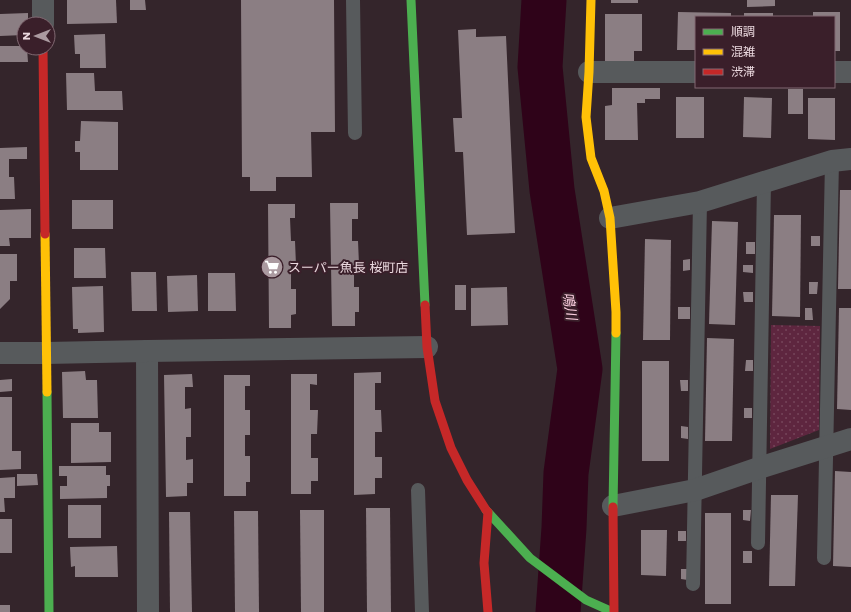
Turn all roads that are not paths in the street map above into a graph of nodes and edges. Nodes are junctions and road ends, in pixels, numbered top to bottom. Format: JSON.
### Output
{"nodes":[{"id":1,"x":43,"y":0,"type":"edge"},
{"id":2,"x":353,"y":0,"type":"edge"},
{"id":3,"x":411,"y":0,"type":"edge"},
{"id":4,"x":591,"y":0,"type":"edge"},
{"id":5,"x":43,"y":16,"type":"edge"},
{"id":6,"x":43,"y":56,"type":"edge"},
{"id":7,"x":589,"y":72,"type":"junction"},
{"id":8,"x":695,"y":72,"type":"edge"},
{"id":9,"x":835,"y":72,"type":"edge"},
{"id":10,"x":851,"y":72,"type":"edge"},
{"id":11,"x":355,"y":133,"type":"dead end"},
{"id":12,"x":842,"y":160,"type":"edge"},
{"id":13,"x":764,"y":182,"type":"junction"},
{"id":14,"x":700,"y":202,"type":"junction"},
{"id":15,"x":610,"y":218,"type":"junction"},
{"id":16,"x":427,"y":347,"type":"junction"},
{"id":17,"x":147,"y":351,"type":"junction"},
{"id":18,"x":0,"y":352,"type":"edge"},
{"id":19,"x":46,"y":353,"type":"junction"},
{"id":20,"x":851,"y":439,"type":"edge"},
{"id":21,"x":826,"y":446,"type":"junction"},
{"id":22,"x":759,"y":468,"type":"junction"},
{"id":23,"x":418,"y":490,"type":"dead end"},
{"id":24,"x":695,"y":490,"type":"junction"},
{"id":25,"x":614,"y":506,"type":"junction"},
{"id":26,"x":488,"y":512,"type":"junction"},
{"id":27,"x":758,"y":543,"type":"dead end"},
{"id":28,"x":824,"y":558,"type":"dead end"},
{"id":29,"x":693,"y":584,"type":"dead end"},
{"id":30,"x":49,"y":612,"type":"edge"},
{"id":31,"x":148,"y":612,"type":"edge"},
{"id":32,"x":422,"y":612,"type":"edge"},
{"id":33,"x":488,"y":612,"type":"edge"},
{"id":34,"x":614,"y":612,"type":"edge"}],
"edges":[{"from":1,"to":5,"type":"street"},
{"from":2,"to":11,"type":"lane"},
{"from":3,"to":16,"type":"street"},
{"from":4,"to":7,"type":"street"},
{"from":6,"to":19,"type":"street"},
{"from":7,"to":8,"type":"street"},
{"from":7,"to":15,"type":"street"},
{"from":9,"to":10,"type":"street"},
{"from":12,"to":13,"type":"street"},
{"from":12,"to":21,"type":"lane"},
{"from":13,"to":14,"type":"street"},
{"from":13,"to":22,"type":"lane"},
{"from":14,"to":15,"type":"street"},
{"from":14,"to":24,"type":"lane"},
{"from":15,"to":25,"type":"street"},
{"from":16,"to":17,"type":"street"},
{"from":16,"to":26,"type":"street"},
{"from":17,"to":19,"type":"street"},
{"from":17,"to":31,"type":"street"},
{"from":18,"to":19,"type":"street"},
{"from":19,"to":30,"type":"street"},
{"from":20,"to":21,"type":"street"},
{"from":21,"to":22,"type":"street"},
{"from":21,"to":28,"type":"lane"},
{"from":22,"to":24,"type":"street"},
{"from":22,"to":27,"type":"lane"},
{"from":23,"to":32,"type":"lane"},
{"from":24,"to":25,"type":"street"},
{"from":24,"to":29,"type":"lane"},
{"from":25,"to":34,"type":"street"},
{"from":26,"to":33,"type":"street"},
{"from":26,"to":34,"type":"street"}]}
